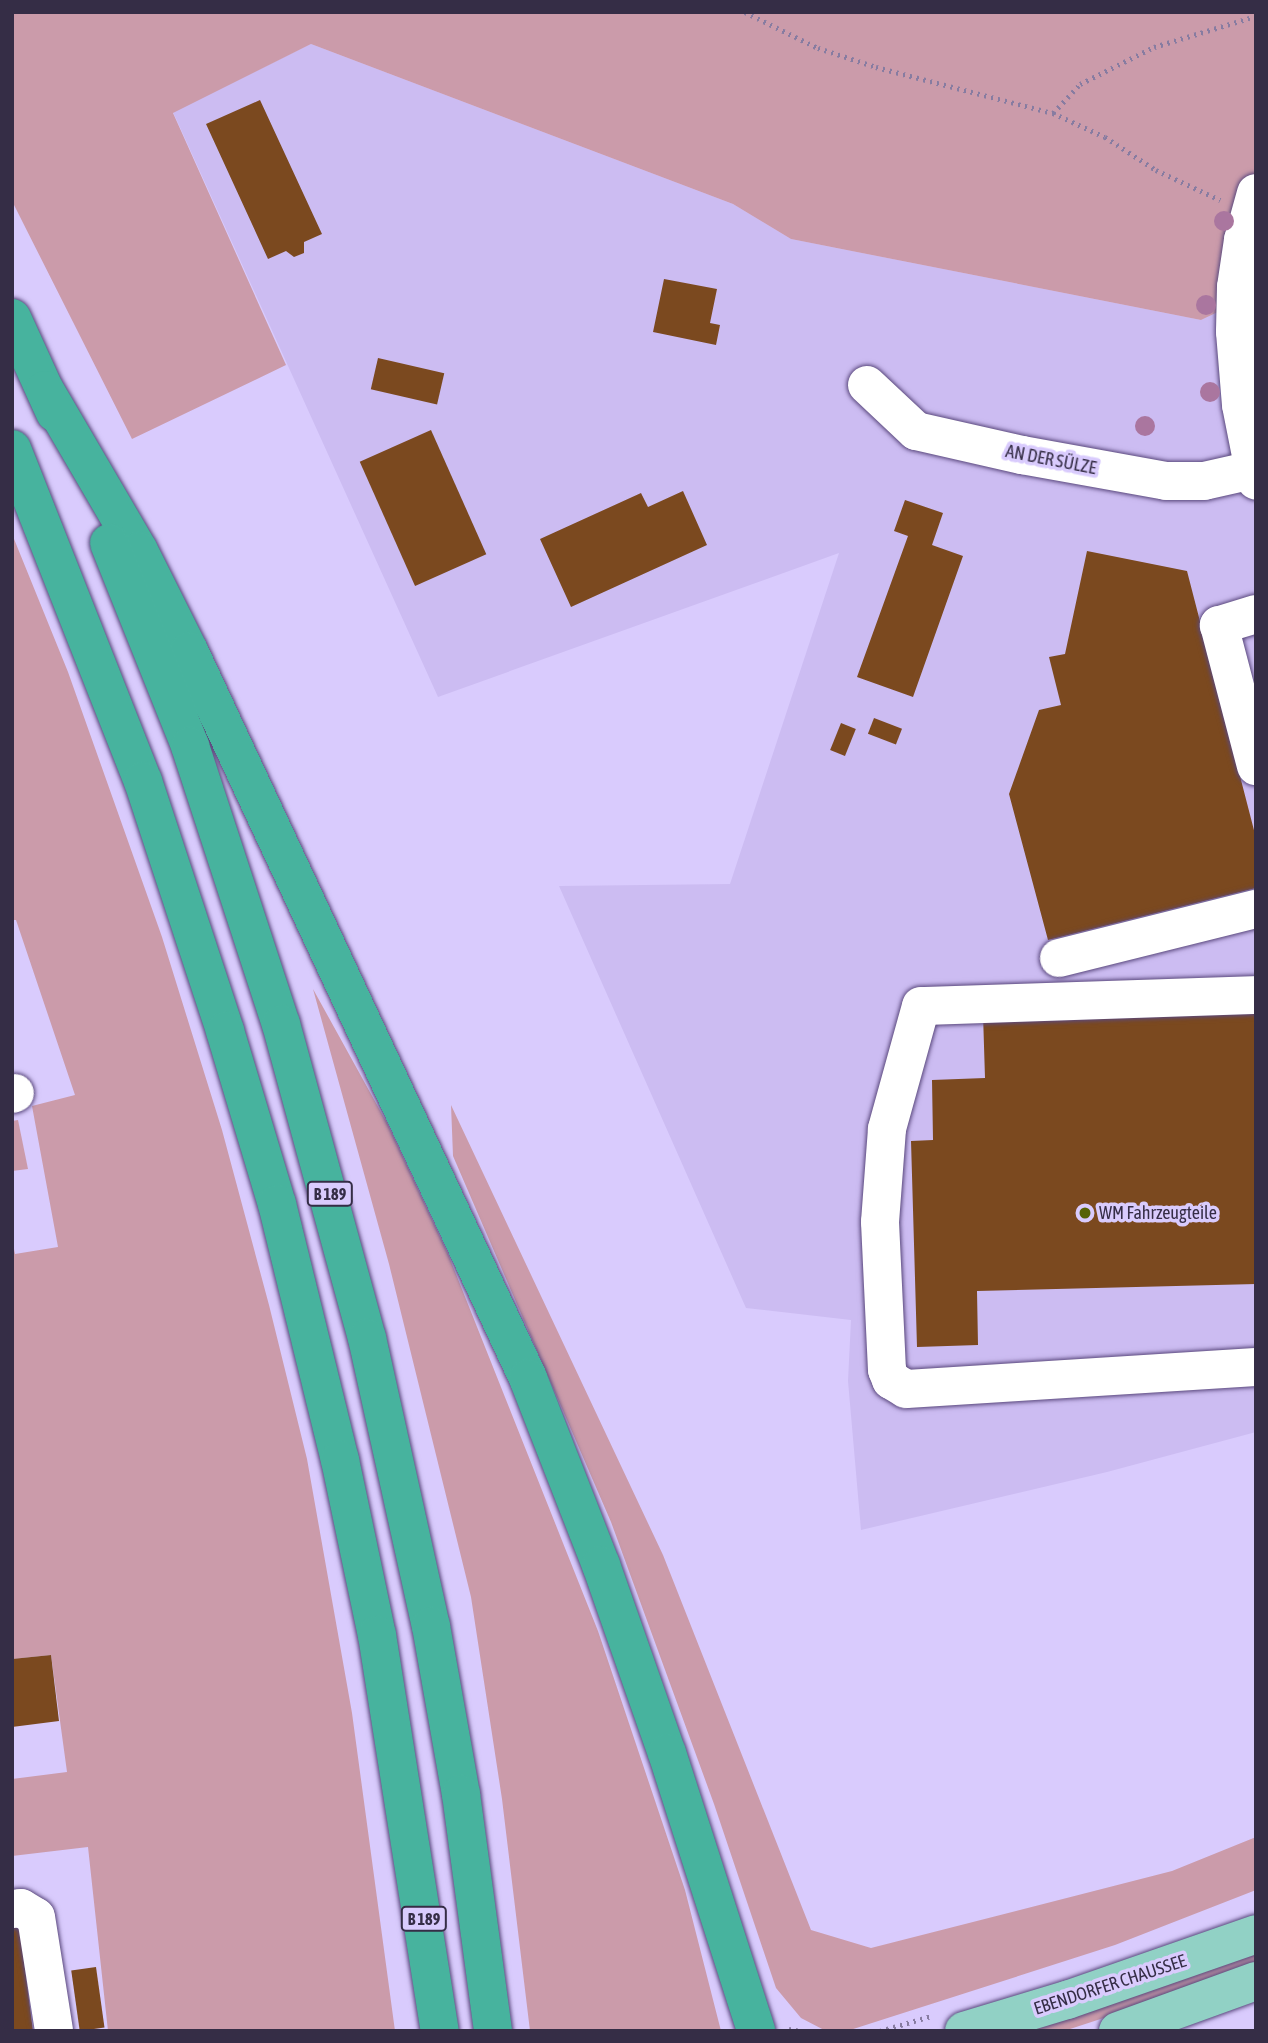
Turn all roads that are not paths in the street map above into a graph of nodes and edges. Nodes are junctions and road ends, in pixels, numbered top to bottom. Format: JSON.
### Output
{"nodes":[{"id":1,"x":1253,"y":202,"type":"edge"},
{"id":2,"x":12,"y":318,"type":"edge"},
{"id":3,"x":867,"y":385,"type":"dead end"},
{"id":4,"x":45,"y":390,"type":"junction"},
{"id":5,"x":12,"y":449,"type":"edge"},
{"id":6,"x":1254,"y":475,"type":"edge"},
{"id":7,"x":1256,"y":614,"type":"edge"},
{"id":8,"x":1256,"y":766,"type":"edge"},
{"id":9,"x":1256,"y":909,"type":"edge"},
{"id":10,"x":1059,"y":958,"type":"dead end"},
{"id":11,"x":1256,"y":995,"type":"edge"},
{"id":12,"x":1256,"y":1367,"type":"edge"},
{"id":13,"x":12,"y":1909,"type":"edge"},
{"id":14,"x":1256,"y":1934,"type":"edge"},
{"id":15,"x":1256,"y":1981,"type":"edge"},
{"id":16,"x":54,"y":2031,"type":"edge"},
{"id":17,"x":440,"y":2031,"type":"edge"},
{"id":18,"x":493,"y":2031,"type":"edge"},
{"id":19,"x":756,"y":2031,"type":"edge"},
{"id":20,"x":964,"y":2031,"type":"edge"},
{"id":21,"x":1118,"y":2031,"type":"edge"}],
"edges":[{"from":1,"to":6,"type":"street","name":"AN DER SÜLZE"},
{"from":2,"to":4,"type":"highway","number":"B 189"},
{"from":3,"to":6,"type":"street","name":"AN DER SÜLZE"},
{"from":4,"to":18,"type":"highway","number":"B 189"},
{"from":4,"to":19,"type":"highway"},
{"from":5,"to":17,"type":"highway","number":"B 189"},
{"from":7,"to":8,"type":"street"},
{"from":9,"to":10,"type":"street"},
{"from":11,"to":12,"type":"street"},
{"from":13,"to":16,"type":"street"},
{"from":14,"to":20,"type":"main road","name":"EBENDORFER CHAUSSEE"},
{"from":15,"to":21,"type":"main road"}]}
